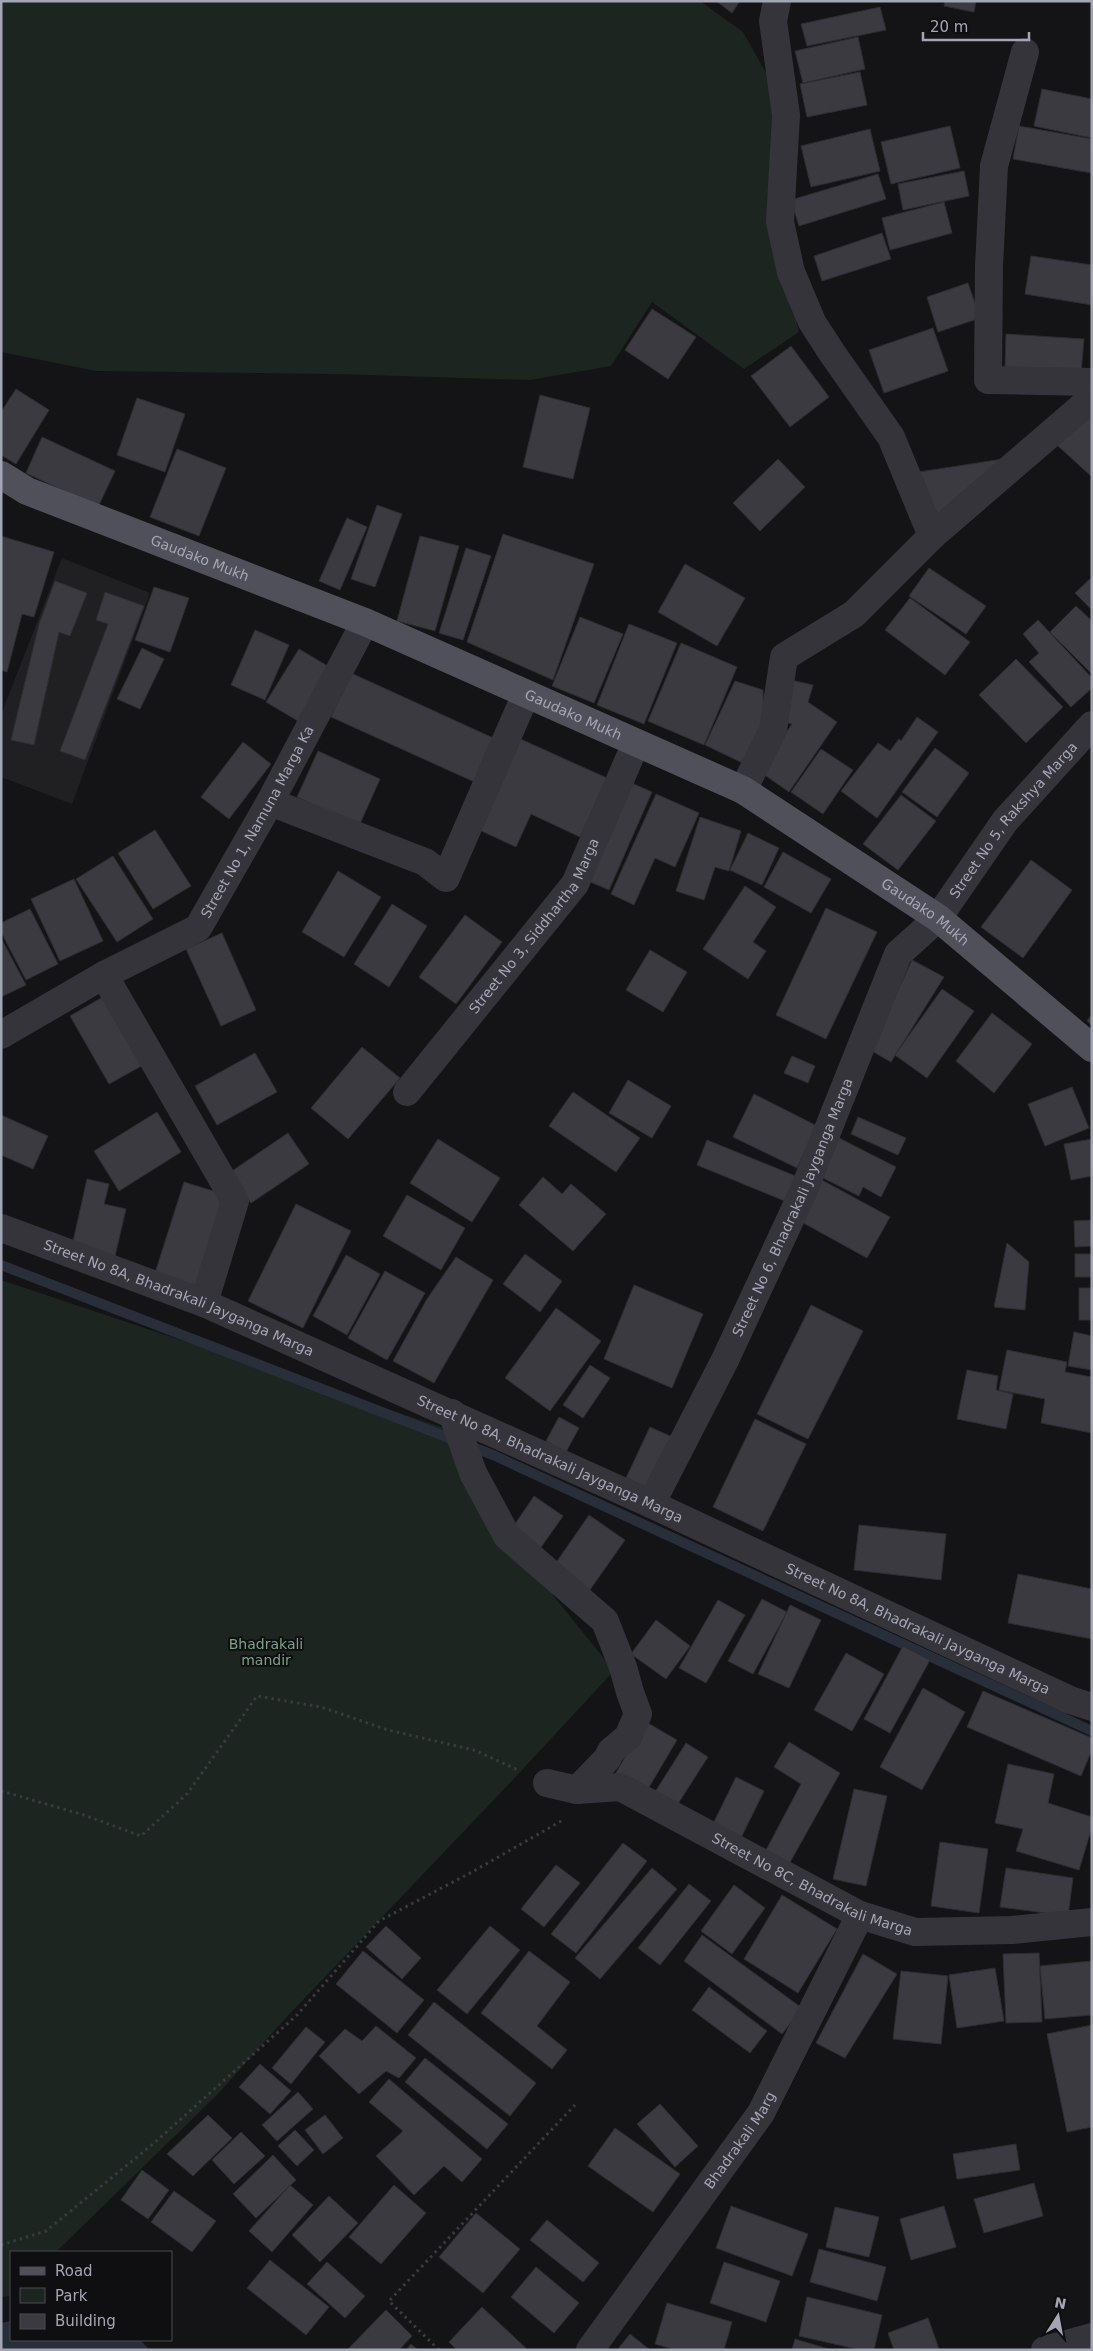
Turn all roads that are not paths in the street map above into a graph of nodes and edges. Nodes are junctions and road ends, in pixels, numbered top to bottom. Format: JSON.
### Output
{"nodes":[{"id":1,"x":777,"y":1,"type":"edge"},
{"id":2,"x":1025,"y":52,"type":"dead end"},
{"id":3,"x":1092,"y":382,"type":"edge"},
{"id":4,"x":1092,"y":398,"type":"edge"},
{"id":5,"x":1,"y":475,"type":"edge"},
{"id":6,"x":932,"y":536,"type":"junction"},
{"id":7,"x":365,"y":622,"type":"junction"},
{"id":8,"x":526,"y":694,"type":"junction"},
{"id":9,"x":1092,"y":725,"type":"edge"},
{"id":10,"x":636,"y":743,"type":"junction"},
{"id":11,"x":743,"y":790,"type":"junction"},
{"id":12,"x":270,"y":802,"type":"junction"},
{"id":13,"x":938,"y":918,"type":"junction"},
{"id":14,"x":104,"y":976,"type":"junction"},
{"id":15,"x":1,"y":1035,"type":"edge"},
{"id":16,"x":1092,"y":1048,"type":"edge"},
{"id":17,"x":407,"y":1092,"type":"dead end"},
{"id":18,"x":1,"y":1228,"type":"edge"},
{"id":19,"x":204,"y":1302,"type":"junction"},
{"id":20,"x":452,"y":1413,"type":"junction"},
{"id":21,"x":651,"y":1504,"type":"junction"},
{"id":22,"x":1092,"y":1707,"type":"edge"},
{"id":23,"x":547,"y":1783,"type":"road end"},
{"id":24,"x":577,"y":1790,"type":"junction"},
{"id":25,"x":860,"y":1915,"type":"junction"},
{"id":26,"x":1092,"y":1922,"type":"edge"},
{"id":27,"x":1092,"y":2337,"type":"edge"},
{"id":28,"x":590,"y":2350,"type":"edge"},
{"id":29,"x":1045,"y":2350,"type":"edge"}],
"edges":[{"from":1,"to":6,"type":"street"},
{"from":2,"to":3,"type":"street"},
{"from":4,"to":6,"type":"street"},
{"from":5,"to":7,"type":"main road","name":"Gaudako Mukh"},
{"from":6,"to":11,"type":"street"},
{"from":7,"to":8,"type":"main road","name":"Gaudako Mukh"},
{"from":7,"to":12,"type":"street","name":"Street No 1, Namuna Marga Ka"},
{"from":8,"to":10,"type":"main road","name":"Gaudako Mukh"},
{"from":8,"to":12,"type":"street"},
{"from":9,"to":13,"type":"street","name":"Street No 5, Rakshya Marga"},
{"from":10,"to":11,"type":"main road","name":"Gaudako Mukh"},
{"from":10,"to":17,"type":"street","name":"Street No 3, Siddhartha Marga"},
{"from":11,"to":13,"type":"main road","name":"Gaudako Mukh"},
{"from":12,"to":14,"type":"street","name":"Street No 1, Namuna Marga Ka"},
{"from":13,"to":16,"type":"main road","name":"Gaudako Mukh"},
{"from":13,"to":21,"type":"street","name":"Street No 6, Bhadrakali Jayganga Marga"},
{"from":14,"to":15,"type":"street","name":"Street No 1, Namuna Marga Ka"},
{"from":14,"to":19,"type":"street"},
{"from":18,"to":19,"type":"street","name":"Street No 8A, Bhadrakali Jayganga Marga"},
{"from":19,"to":20,"type":"street","name":"Street No 8A, Bhadrakali Jayganga Marga"},
{"from":20,"to":21,"type":"street","name":"Street No 8A, Bhadrakali Jayganga Marga"},
{"from":20,"to":24,"type":"street"},
{"from":21,"to":22,"type":"street","name":"Street No 8A, Bhadrakali Jayganga Marga"},
{"from":23,"to":24,"type":"street","name":"Street No 8C, Bhadrakali Marga"},
{"from":24,"to":25,"type":"street","name":"Street No 8C, Bhadrakali Marga"},
{"from":25,"to":26,"type":"street","name":"Street No 8C, Bhadrakali Marga"},
{"from":25,"to":28,"type":"street","name":"Bhadrakali Marg"},
{"from":27,"to":29,"type":"street"}]}
